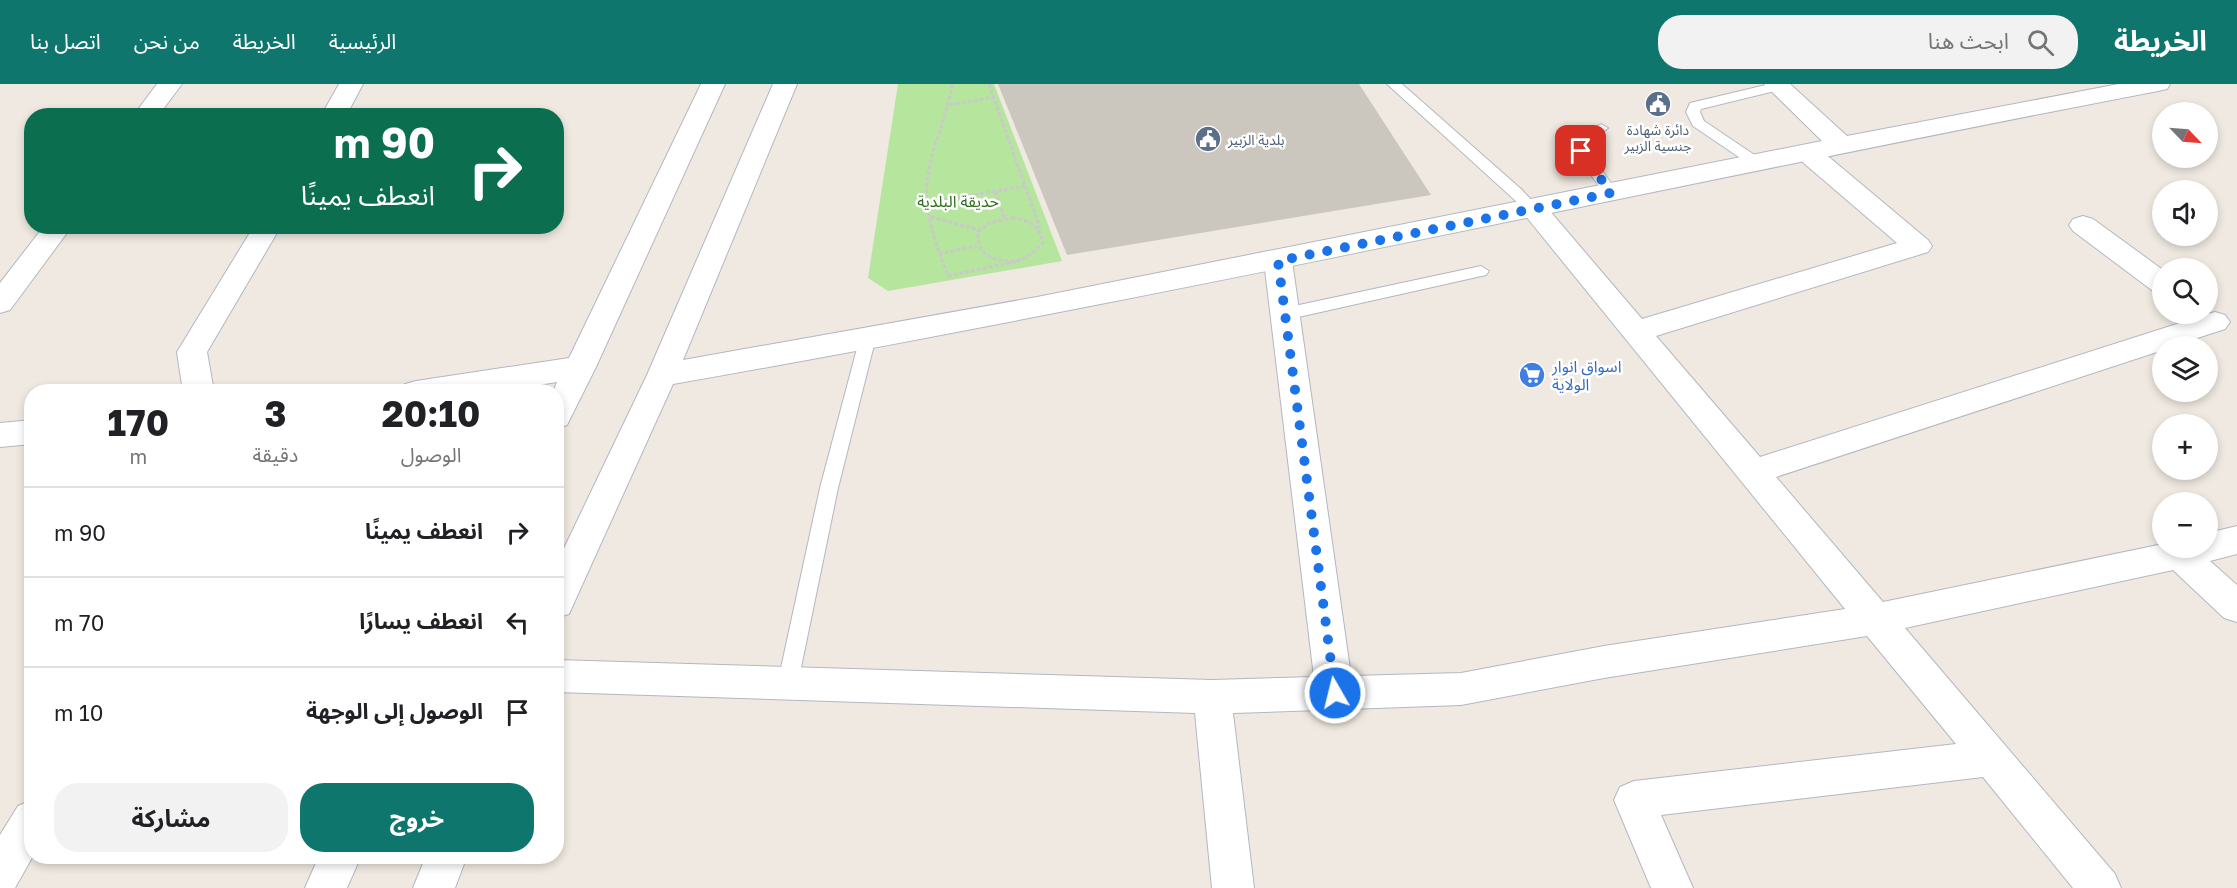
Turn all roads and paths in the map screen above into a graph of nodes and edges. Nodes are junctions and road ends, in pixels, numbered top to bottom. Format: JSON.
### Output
{"nodes":[{"id":1,"x":170,"y":84,"type":"edge"},
{"id":2,"x":351,"y":84,"type":"edge"},
{"id":3,"x":713,"y":84,"type":"edge"},
{"id":4,"x":785,"y":84,"type":"edge"},
{"id":5,"x":952,"y":84,"type":"edge"},
{"id":6,"x":989,"y":84,"type":"edge"},
{"id":7,"x":1394,"y":84,"type":"edge"},
{"id":8,"x":2158,"y":84,"type":"edge"},
{"id":9,"x":1777,"y":85,"type":"edge"},
{"id":10,"x":993,"y":98,"type":"junction"},
{"id":11,"x":950,"y":105,"type":"junction"},
{"id":12,"x":151,"y":108,"type":"edge"},
{"id":13,"x":338,"y":108,"type":"edge"},
{"id":14,"x":1601,"y":128,"type":"dead end"},
{"id":15,"x":1843,"y":147,"type":"junction"},
{"id":16,"x":1808,"y":153,"type":"junction"},
{"id":17,"x":1757,"y":163,"type":"junction"},
{"id":18,"x":1025,"y":186,"type":"junction"},
{"id":19,"x":995,"y":191,"type":"junction"},
{"id":20,"x":1611,"y":193,"type":"junction"},
{"id":21,"x":927,"y":202,"type":"junction"},
{"id":22,"x":1533,"y":208,"type":"junction"},
{"id":23,"x":931,"y":217,"type":"junction"},
{"id":24,"x":1004,"y":218,"type":"junction"},
{"id":25,"x":2083,"y":225,"type":"dead end"},
{"id":26,"x":980,"y":230,"type":"junction"},
{"id":27,"x":1041,"y":231,"type":"junction"},
{"id":28,"x":53,"y":234,"type":"edge"},
{"id":29,"x":263,"y":234,"type":"edge"},
{"id":30,"x":976,"y":246,"type":"junction"},
{"id":31,"x":939,"y":254,"type":"junction"},
{"id":32,"x":1019,"y":261,"type":"junction"},
{"id":33,"x":1278,"y":261,"type":"junction"},
{"id":34,"x":1481,"y":271,"type":"dead end"},
{"id":35,"x":2152,"y":276,"type":"edge"},
{"id":36,"x":0,"y":303,"type":"edge"},
{"id":37,"x":1285,"y":314,"type":"junction"},
{"id":38,"x":2219,"y":325,"type":"edge"},
{"id":39,"x":1636,"y":331,"type":"junction"},
{"id":40,"x":867,"y":341,"type":"junction"},
{"id":41,"x":581,"y":367,"type":"junction"},
{"id":42,"x":662,"y":375,"type":"junction"},
{"id":43,"x":198,"y":384,"type":"edge"},
{"id":44,"x":469,"y":384,"type":"edge"},
{"id":45,"x":564,"y":401,"type":"edge"},
{"id":46,"x":24,"y":433,"type":"edge"},
{"id":47,"x":0,"y":435,"type":"edge"},
{"id":48,"x":1753,"y":472,"type":"junction"},
{"id":49,"x":2237,"y":540,"type":"edge"},
{"id":50,"x":2218,"y":545,"type":"edge"},
{"id":51,"x":2162,"y":558,"type":"edge"},
{"id":52,"x":2204,"y":558,"type":"edge"},
{"id":53,"x":564,"y":586,"type":"edge"},
{"id":54,"x":2237,"y":607,"type":"edge"},
{"id":55,"x":1876,"y":619,"type":"junction"},
{"id":56,"x":564,"y":676,"type":"edge"},
{"id":57,"x":788,"y":682,"type":"junction"},
{"id":58,"x":1335,"y":693,"type":"junction"},
{"id":59,"x":1212,"y":697,"type":"junction"},
{"id":60,"x":1991,"y":758,"type":"junction"},
{"id":61,"x":24,"y":833,"type":"edge"},
{"id":62,"x":337,"y":864,"type":"edge"},
{"id":63,"x":444,"y":864,"type":"edge"},
{"id":64,"x":0,"y":874,"type":"edge"},
{"id":65,"x":326,"y":888,"type":"edge"},
{"id":66,"x":434,"y":888,"type":"edge"},
{"id":67,"x":1233,"y":888,"type":"edge"},
{"id":68,"x":1672,"y":888,"type":"edge"},
{"id":69,"x":2100,"y":888,"type":"edge"}],
"edges":[{"from":1,"to":12,"type":"street"},
{"from":2,"to":13,"type":"street"},
{"from":3,"to":41,"type":"street"},
{"from":4,"to":42,"type":"street"},
{"from":5,"to":11,"type":"path"},
{"from":6,"to":10,"type":"path"},
{"from":7,"to":22,"type":"lane"},
{"from":8,"to":15,"type":"street"},
{"from":9,"to":15,"type":"street"},
{"from":9,"to":17,"type":"lane"},
{"from":10,"to":11,"type":"path"},
{"from":10,"to":18,"type":"path"},
{"from":11,"to":21,"type":"path"},
{"from":14,"to":20,"type":"lane"},
{"from":15,"to":16,"type":"street"},
{"from":16,"to":17,"type":"street"},
{"from":16,"to":39,"type":"street"},
{"from":17,"to":20,"type":"street"},
{"from":18,"to":19,"type":"path"},
{"from":18,"to":27,"type":"path"},
{"from":19,"to":21,"type":"path"},
{"from":19,"to":24,"type":"path"},
{"from":20,"to":22,"type":"street"},
{"from":21,"to":23,"type":"path"},
{"from":22,"to":33,"type":"street"},
{"from":22,"to":39,"type":"street"},
{"from":23,"to":26,"type":"path"},
{"from":23,"to":31,"type":"path"},
{"from":24,"to":26,"type":"path"},
{"from":24,"to":27,"type":"path"},
{"from":25,"to":35,"type":"street"},
{"from":26,"to":30,"type":"path"},
{"from":27,"to":32,"type":"path"},
{"from":28,"to":36,"type":"street"},
{"from":29,"to":43,"type":"street"},
{"from":30,"to":31,"type":"path"},
{"from":30,"to":32,"type":"path"},
{"from":31,"to":32,"type":"path"},
{"from":33,"to":37,"type":"street"},
{"from":33,"to":40,"type":"street"},
{"from":34,"to":37,"type":"lane"},
{"from":37,"to":58,"type":"street"},
{"from":38,"to":48,"type":"street"},
{"from":39,"to":48,"type":"street"},
{"from":40,"to":42,"type":"street"},
{"from":40,"to":57,"type":"lane"},
{"from":41,"to":44,"type":"street"},
{"from":41,"to":45,"type":"street"},
{"from":42,"to":53,"type":"street"},
{"from":46,"to":47,"type":"street"},
{"from":48,"to":55,"type":"street"},
{"from":49,"to":50,"type":"street"},
{"from":51,"to":55,"type":"street"},
{"from":52,"to":54,"type":"street"},
{"from":55,"to":58,"type":"street"},
{"from":55,"to":60,"type":"street"},
{"from":56,"to":57,"type":"street"},
{"from":57,"to":59,"type":"street"},
{"from":58,"to":59,"type":"street"},
{"from":59,"to":67,"type":"street"},
{"from":60,"to":68,"type":"street"},
{"from":60,"to":69,"type":"street"},
{"from":61,"to":64,"type":"street"},
{"from":62,"to":65,"type":"street"},
{"from":63,"to":66,"type":"street"}]}
